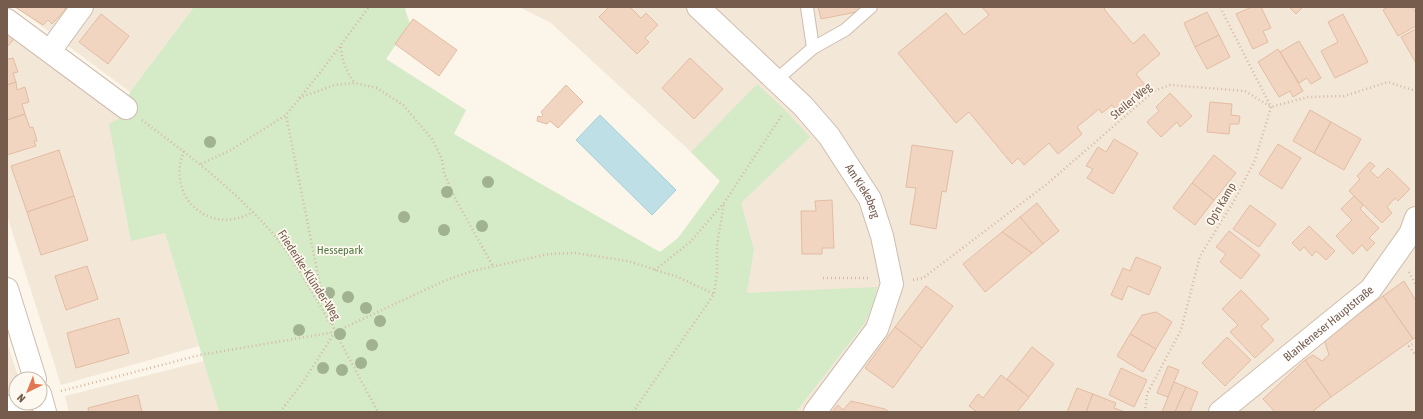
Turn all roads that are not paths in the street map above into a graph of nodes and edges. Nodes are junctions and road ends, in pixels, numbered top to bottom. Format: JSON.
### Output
{"nodes":[{"id":1,"x":82,"y":7,"type":"edge"},
{"id":2,"x":698,"y":7,"type":"edge"},
{"id":3,"x":807,"y":7,"type":"edge"},
{"id":4,"x":871,"y":7,"type":"edge"},
{"id":5,"x":7,"y":20,"type":"edge"},
{"id":6,"x":813,"y":48,"type":"junction"},
{"id":7,"x":50,"y":51,"type":"junction"},
{"id":8,"x":776,"y":80,"type":"junction"},
{"id":9,"x":126,"y":108,"type":"road end"},
{"id":10,"x":1416,"y":218,"type":"edge"},
{"id":11,"x":7,"y":289,"type":"edge"},
{"id":12,"x":30,"y":371,"type":"edge"},
{"id":13,"x":815,"y":412,"type":"edge"},
{"id":14,"x":1220,"y":412,"type":"edge"}],
"edges":[{"from":1,"to":7,"type":"street"},
{"from":2,"to":8,"type":"street","name":"Am Kiekeberg"},
{"from":3,"to":6,"type":"lane"},
{"from":4,"to":6,"type":"lane"},
{"from":5,"to":7,"type":"street"},
{"from":6,"to":8,"type":"lane"},
{"from":7,"to":9,"type":"street"},
{"from":8,"to":13,"type":"street","name":"Am Kiekeberg"},
{"from":10,"to":14,"type":"street","name":"Blankeneser Hauptstraße"},
{"from":11,"to":12,"type":"street"}]}
